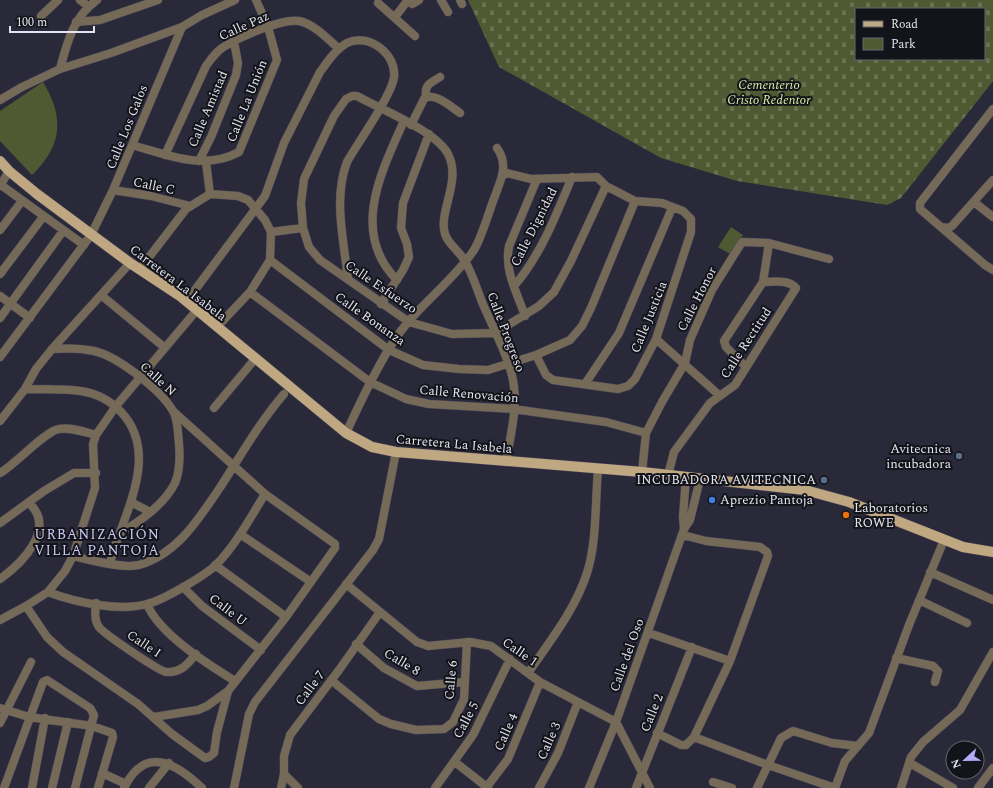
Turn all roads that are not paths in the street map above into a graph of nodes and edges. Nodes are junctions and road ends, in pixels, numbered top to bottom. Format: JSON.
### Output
{"nodes":[{"id":1,"x":58,"y":0,"type":"edge"},
{"id":2,"x":80,"y":0,"type":"edge"},
{"id":3,"x":97,"y":0,"type":"edge"},
{"id":4,"x":158,"y":0,"type":"edge"},
{"id":5,"x":235,"y":0,"type":"edge"},
{"id":6,"x":256,"y":0,"type":"edge"},
{"id":7,"x":408,"y":0,"type":"edge"},
{"id":8,"x":419,"y":0,"type":"edge"},
{"id":9,"x":441,"y":0,"type":"edge"},
{"id":10,"x":378,"y":3,"type":"dead end"},
{"id":11,"x":88,"y":6,"type":"junction"},
{"id":12,"x":448,"y":12,"type":"dead end"},
{"id":13,"x":42,"y":16,"type":"dead end"},
{"id":14,"x":395,"y":17,"type":"junction"},
{"id":15,"x":76,"y":22,"type":"junction"},
{"id":16,"x":182,"y":27,"type":"junction"},
{"id":17,"x":268,"y":27,"type":"junction"},
{"id":18,"x":415,"y":36,"type":"dead end"},
{"id":19,"x":234,"y":42,"type":"junction"},
{"id":20,"x":339,"y":49,"type":"junction"},
{"id":21,"x":60,"y":69,"type":"junction"},
{"id":22,"x":440,"y":76,"type":"dead end"},
{"id":23,"x":352,"y":96,"type":"joint"},
{"id":24,"x":426,"y":97,"type":"junction"},
{"id":25,"x":0,"y":100,"type":"edge"},
{"id":26,"x":379,"y":108,"type":"junction"},
{"id":27,"x":993,"y":109,"type":"edge"},
{"id":28,"x":460,"y":113,"type":"dead end"},
{"id":29,"x":407,"y":123,"type":"junction"},
{"id":30,"x":429,"y":134,"type":"junction"},
{"id":31,"x":132,"y":145,"type":"junction"},
{"id":32,"x":497,"y":148,"type":"dead end"},
{"id":33,"x":165,"y":155,"type":"junction"},
{"id":34,"x":0,"y":161,"type":"edge"},
{"id":35,"x":202,"y":161,"type":"junction"},
{"id":36,"x":9,"y":171,"type":"junction"},
{"id":37,"x":504,"y":175,"type":"junction"},
{"id":38,"x":572,"y":177,"type":"junction"},
{"id":39,"x":537,"y":179,"type":"junction"},
{"id":40,"x":993,"y":180,"type":"edge"},
{"id":41,"x":606,"y":186,"type":"junction"},
{"id":42,"x":0,"y":187,"type":"edge"},
{"id":43,"x":113,"y":190,"type":"junction"},
{"id":44,"x":210,"y":194,"type":"junction"},
{"id":45,"x":22,"y":201,"type":"junction"},
{"id":46,"x":635,"y":201,"type":"junction"},
{"id":47,"x":974,"y":202,"type":"junction"},
{"id":48,"x":190,"y":206,"type":"junction"},
{"id":49,"x":672,"y":208,"type":"junction"},
{"id":50,"x":256,"y":209,"type":"junction"},
{"id":51,"x":43,"y":217,"type":"junction"},
{"id":52,"x":993,"y":217,"type":"edge"},
{"id":53,"x":941,"y":227,"type":"junction"},
{"id":54,"x":303,"y":228,"type":"junction"},
{"id":55,"x":0,"y":230,"type":"edge"},
{"id":56,"x":63,"y":232,"type":"junction"},
{"id":57,"x":271,"y":232,"type":"junction"},
{"id":58,"x":91,"y":235,"type":"junction"},
{"id":59,"x":769,"y":243,"type":"junction"},
{"id":60,"x":84,"y":245,"type":"junction"},
{"id":61,"x":829,"y":258,"type":"dead end"},
{"id":62,"x":270,"y":260,"type":"junction"},
{"id":63,"x":465,"y":260,"type":"junction"},
{"id":64,"x":130,"y":263,"type":"junction"},
{"id":65,"x":140,"y":269,"type":"junction"},
{"id":66,"x":993,"y":270,"type":"edge"},
{"id":67,"x":0,"y":274,"type":"edge"},
{"id":68,"x":348,"y":279,"type":"junction"},
{"id":69,"x":397,"y":280,"type":"junction"},
{"id":70,"x":763,"y":282,"type":"junction"},
{"id":71,"x":514,"y":286,"type":"junction"},
{"id":72,"x":250,"y":292,"type":"junction"},
{"id":73,"x":100,"y":295,"type":"junction"},
{"id":74,"x":0,"y":296,"type":"edge"},
{"id":75,"x":186,"y":302,"type":"junction"},
{"id":76,"x":11,"y":304,"type":"junction"},
{"id":77,"x":381,"y":304,"type":"junction"},
{"id":78,"x":196,"y":311,"type":"junction"},
{"id":79,"x":525,"y":316,"type":"junction"},
{"id":80,"x":0,"y":318,"type":"edge"},
{"id":81,"x":30,"y":318,"type":"junction"},
{"id":82,"x":409,"y":322,"type":"junction"},
{"id":83,"x":217,"y":327,"type":"junction"},
{"id":84,"x":495,"y":333,"type":"junction"},
{"id":85,"x":656,"y":340,"type":"junction"},
{"id":86,"x":164,"y":347,"type":"junction"},
{"id":87,"x":52,"y":349,"type":"junction"},
{"id":88,"x":388,"y":350,"type":"junction"},
{"id":89,"x":536,"y":355,"type":"junction"},
{"id":90,"x":0,"y":357,"type":"edge"},
{"id":91,"x":255,"y":359,"type":"junction"},
{"id":92,"x":685,"y":363,"type":"junction"},
{"id":93,"x":508,"y":365,"type":"junction"},
{"id":94,"x":746,"y":367,"type":"junction"},
{"id":95,"x":141,"y":377,"type":"junction"},
{"id":96,"x":370,"y":382,"type":"junction"},
{"id":97,"x":585,"y":384,"type":"junction"},
{"id":98,"x":25,"y":389,"type":"junction"},
{"id":99,"x":284,"y":394,"type":"dead end"},
{"id":100,"x":719,"y":395,"type":"junction"},
{"id":101,"x":116,"y":406,"type":"junction"},
{"id":102,"x":214,"y":408,"type":"dead end"},
{"id":103,"x":514,"y":409,"type":"junction"},
{"id":104,"x":174,"y":412,"type":"junction"},
{"id":105,"x":0,"y":421,"type":"edge"},
{"id":106,"x":346,"y":433,"type":"junction"},
{"id":107,"x":646,"y":433,"type":"junction"},
{"id":108,"x":96,"y":435,"type":"junction"},
{"id":109,"x":396,"y":452,"type":"junction"},
{"id":110,"x":506,"y":462,"type":"junction"},
{"id":111,"x":234,"y":468,"type":"junction"},
{"id":112,"x":598,"y":470,"type":"junction"},
{"id":113,"x":642,"y":472,"type":"junction"},
{"id":114,"x":0,"y":473,"type":"edge"},
{"id":115,"x":96,"y":473,"type":"junction"},
{"id":116,"x":668,"y":475,"type":"junction"},
{"id":117,"x":686,"y":477,"type":"junction"},
{"id":118,"x":700,"y":479,"type":"junction"},
{"id":119,"x":265,"y":494,"type":"junction"},
{"id":120,"x":131,"y":502,"type":"junction"},
{"id":121,"x":29,"y":503,"type":"junction"},
{"id":122,"x":150,"y":512,"type":"junction"},
{"id":123,"x":0,"y":523,"type":"edge"},
{"id":124,"x":683,"y":532,"type":"junction"},
{"id":125,"x":119,"y":534,"type":"junction"},
{"id":126,"x":240,"y":534,"type":"junction"},
{"id":127,"x":944,"y":540,"type":"junction"},
{"id":128,"x":993,"y":552,"type":"edge"},
{"id":129,"x":73,"y":556,"type":"junction"},
{"id":130,"x":110,"y":563,"type":"junction"},
{"id":131,"x":215,"y":565,"type":"junction"},
{"id":132,"x":930,"y":572,"type":"junction"},
{"id":133,"x":0,"y":579,"type":"edge"},
{"id":134,"x":311,"y":582,"type":"junction"},
{"id":135,"x":346,"y":584,"type":"junction"},
{"id":136,"x":183,"y":587,"type":"junction"},
{"id":137,"x":48,"y":592,"type":"junction"},
{"id":138,"x":919,"y":600,"type":"junction"},
{"id":139,"x":993,"y":600,"type":"edge"},
{"id":140,"x":96,"y":603,"type":"junction"},
{"id":141,"x":147,"y":604,"type":"junction"},
{"id":142,"x":26,"y":606,"type":"junction"},
{"id":143,"x":380,"y":612,"type":"junction"},
{"id":144,"x":286,"y":617,"type":"junction"},
{"id":145,"x":0,"y":620,"type":"edge"},
{"id":146,"x":967,"y":623,"type":"dead end"},
{"id":147,"x":648,"y":633,"type":"junction"},
{"id":148,"x":467,"y":642,"type":"junction"},
{"id":149,"x":356,"y":644,"type":"junction"},
{"id":150,"x":692,"y":647,"type":"junction"},
{"id":151,"x":260,"y":650,"type":"junction"},
{"id":152,"x":993,"y":652,"type":"edge"},
{"id":153,"x":196,"y":654,"type":"junction"},
{"id":154,"x":896,"y":658,"type":"junction"},
{"id":155,"x":510,"y":659,"type":"junction"},
{"id":156,"x":730,"y":661,"type":"junction"},
{"id":157,"x":31,"y":662,"type":"dead end"},
{"id":158,"x":528,"y":673,"type":"junction"},
{"id":159,"x":331,"y":680,"type":"junction"},
{"id":160,"x":235,"y":682,"type":"junction"},
{"id":161,"x":464,"y":682,"type":"junction"},
{"id":162,"x":540,"y":682,"type":"junction"},
{"id":163,"x":934,"y":682,"type":"dead end"},
{"id":164,"x":228,"y":691,"type":"junction"},
{"id":165,"x":578,"y":702,"type":"junction"},
{"id":166,"x":3,"y":709,"type":"edge"},
{"id":167,"x":29,"y":717,"type":"junction"},
{"id":168,"x":154,"y":717,"type":"junction"},
{"id":169,"x":45,"y":718,"type":"junction"},
{"id":170,"x":68,"y":722,"type":"junction"},
{"id":171,"x":616,"y":722,"type":"junction"},
{"id":172,"x":0,"y":723,"type":"edge"},
{"id":173,"x":92,"y":726,"type":"junction"},
{"id":174,"x":657,"y":733,"type":"junction"},
{"id":175,"x":694,"y":738,"type":"junction"},
{"id":176,"x":858,"y":746,"type":"junction"},
{"id":177,"x":455,"y":762,"type":"junction"},
{"id":178,"x":910,"y":762,"type":"junction"},
{"id":179,"x":169,"y":763,"type":"junction"},
{"id":180,"x":768,"y":765,"type":"junction"},
{"id":181,"x":993,"y":768,"type":"edge"},
{"id":182,"x":102,"y":773,"type":"junction"},
{"id":183,"x":642,"y":773,"type":"junction"},
{"id":184,"x":284,"y":774,"type":"junction"},
{"id":185,"x":713,"y":782,"type":"dead end"},
{"id":186,"x":125,"y":786,"type":"edge"},
{"id":187,"x":4,"y":788,"type":"edge"},
{"id":188,"x":32,"y":788,"type":"edge"},
{"id":189,"x":52,"y":788,"type":"edge"},
{"id":190,"x":75,"y":788,"type":"edge"},
{"id":191,"x":98,"y":788,"type":"edge"},
{"id":192,"x":149,"y":788,"type":"edge"},
{"id":193,"x":202,"y":788,"type":"edge"},
{"id":194,"x":234,"y":788,"type":"edge"},
{"id":195,"x":281,"y":788,"type":"edge"},
{"id":196,"x":298,"y":788,"type":"edge"},
{"id":197,"x":435,"y":788,"type":"edge"},
{"id":198,"x":487,"y":788,"type":"edge"},
{"id":199,"x":539,"y":788,"type":"edge"},
{"id":200,"x":589,"y":788,"type":"edge"},
{"id":201,"x":636,"y":788,"type":"edge"},
{"id":202,"x":650,"y":788,"type":"edge"},
{"id":203,"x":732,"y":788,"type":"edge"},
{"id":204,"x":757,"y":788,"type":"edge"},
{"id":205,"x":835,"y":788,"type":"edge"},
{"id":206,"x":901,"y":788,"type":"edge"},
{"id":207,"x":953,"y":788,"type":"edge"},
{"id":208,"x":978,"y":788,"type":"edge"}],
"edges":[{"from":1,"to":13,"type":"street"},
{"from":2,"to":11,"type":"street"},
{"from":3,"to":11,"type":"street"},
{"from":4,"to":15,"type":"street"},
{"from":5,"to":16,"type":"street"},
{"from":6,"to":17,"type":"street","name":"Calle La Unión"},
{"from":7,"to":8,"type":"street"},
{"from":7,"to":14,"type":"street"},
{"from":9,"to":12,"type":"street"},
{"from":10,"to":14,"type":"street"},
{"from":11,"to":15,"type":"street"},
{"from":14,"to":18,"type":"street"},
{"from":15,"to":21,"type":"street"},
{"from":16,"to":21,"type":"street"},
{"from":16,"to":31,"type":"street","name":"Calle Los Galos"},
{"from":17,"to":19,"type":"street","name":"Calle Paz"},
{"from":17,"to":20,"type":"street","name":"Calle Paz"},
{"from":17,"to":35,"type":"street","name":"Calle La Unión"},
{"from":19,"to":33,"type":"street","name":"Calle Paz"},
{"from":19,"to":35,"type":"street","name":"Calle Amistad"},
{"from":20,"to":26,"type":"street"},
{"from":20,"to":50,"type":"street"},
{"from":21,"to":25,"type":"street"},
{"from":22,"to":24,"type":"street"},
{"from":23,"to":26,"type":"street","name":"Calle Progreso"},
{"from":23,"to":54,"type":"street","name":"Calle Esfuerzo"},
{"from":24,"to":28,"type":"street"},
{"from":24,"to":29,"type":"street"},
{"from":26,"to":29,"type":"street","name":"Calle Progreso"},
{"from":26,"to":68,"type":"street"},
{"from":27,"to":53,"type":"street"},
{"from":29,"to":30,"type":"street","name":"Calle Progreso"},
{"from":29,"to":69,"type":"street"},
{"from":30,"to":63,"type":"street","name":"Calle Progreso"},
{"from":30,"to":69,"type":"street"},
{"from":31,"to":33,"type":"street","name":"Calle La Unión"},
{"from":31,"to":43,"type":"street","name":"Calle Los Galos"},
{"from":32,"to":37,"type":"street"},
{"from":33,"to":35,"type":"street","name":"Calle La Unión"},
{"from":34,"to":36,"type":"main road","name":"Carretera La Isabela"},
{"from":35,"to":44,"type":"street","name":"Calle Amistad"},
{"from":36,"to":42,"type":"street"},
{"from":36,"to":58,"type":"main road","name":"Carretera La Isabela"},
{"from":37,"to":39,"type":"street"},
{"from":37,"to":63,"type":"street"},
{"from":38,"to":39,"type":"street"},
{"from":38,"to":41,"type":"street"},
{"from":38,"to":71,"type":"street","name":"Calle Dignidad"},
{"from":39,"to":71,"type":"street"},
{"from":40,"to":47,"type":"street"},
{"from":41,"to":46,"type":"street"},
{"from":41,"to":79,"type":"street","name":"Calle Esfuerzo"},
{"from":42,"to":45,"type":"street"},
{"from":43,"to":48,"type":"street","name":"Calle C"},
{"from":43,"to":58,"type":"street","name":"Calle Los Galos"},
{"from":44,"to":48,"type":"street"},
{"from":44,"to":50,"type":"street"},
{"from":45,"to":51,"type":"street"},
{"from":45,"to":55,"type":"street"},
{"from":46,"to":49,"type":"street","name":"Calle Justicia"},
{"from":46,"to":89,"type":"street","name":"Calle Bonanza"},
{"from":47,"to":52,"type":"street"},
{"from":47,"to":53,"type":"street"},
{"from":48,"to":65,"type":"street"},
{"from":49,"to":85,"type":"street","name":"Calle Justicia"},
{"from":49,"to":97,"type":"street"},
{"from":50,"to":57,"type":"street"},
{"from":50,"to":75,"type":"street"},
{"from":51,"to":56,"type":"street"},
{"from":51,"to":67,"type":"street"},
{"from":53,"to":66,"type":"street"},
{"from":54,"to":57,"type":"street"},
{"from":54,"to":68,"type":"street","name":"Calle Esfuerzo"},
{"from":56,"to":60,"type":"street"},
{"from":56,"to":76,"type":"street"},
{"from":57,"to":62,"type":"street"},
{"from":58,"to":60,"type":"street","name":"Calle Los Galos"},
{"from":58,"to":64,"type":"main road","name":"Carretera La Isabela"},
{"from":59,"to":61,"type":"street","name":"Calle Honor"},
{"from":59,"to":70,"type":"street"},
{"from":59,"to":92,"type":"street","name":"Calle Honor"},
{"from":60,"to":81,"type":"street","name":"Calle Los Galos"},
{"from":62,"to":72,"type":"street"},
{"from":62,"to":88,"type":"street","name":"Calle Bonanza"},
{"from":63,"to":82,"type":"street"},
{"from":63,"to":84,"type":"street","name":"Calle Progreso"},
{"from":64,"to":65,"type":"main road","name":"Carretera La Isabela"},
{"from":64,"to":73,"type":"street"},
{"from":65,"to":75,"type":"main road","name":"Carretera La Isabela"},
{"from":68,"to":77,"type":"street","name":"Calle Esfuerzo"},
{"from":69,"to":77,"type":"street"},
{"from":70,"to":94,"type":"street"},
{"from":70,"to":94,"type":"street","name":"Calle Rectitud"},
{"from":71,"to":79,"type":"street"},
{"from":72,"to":83,"type":"street"},
{"from":72,"to":96,"type":"street","name":"Calle Renovación"},
{"from":73,"to":86,"type":"street"},
{"from":73,"to":87,"type":"street"},
{"from":74,"to":76,"type":"street"},
{"from":75,"to":78,"type":"main road","name":"Carretera La Isabela"},
{"from":76,"to":80,"type":"street"},
{"from":76,"to":81,"type":"street"},
{"from":77,"to":82,"type":"street","name":"Calle Esfuerzo"},
{"from":78,"to":83,"type":"main road","name":"Carretera La Isabela"},
{"from":78,"to":86,"type":"street"},
{"from":79,"to":84,"type":"street","name":"Calle Esfuerzo"},
{"from":81,"to":90,"type":"street","name":"Calle Los Galos"},
{"from":82,"to":84,"type":"street","name":"Calle Esfuerzo"},
{"from":82,"to":88,"type":"street"},
{"from":83,"to":91,"type":"main road","name":"Carretera La Isabela"},
{"from":84,"to":93,"type":"street","name":"Calle Progreso"},
{"from":85,"to":92,"type":"street"},
{"from":85,"to":97,"type":"street","name":"Calle Justicia"},
{"from":86,"to":95,"type":"street"},
{"from":87,"to":95,"type":"street","name":"Calle N"},
{"from":87,"to":98,"type":"street"},
{"from":88,"to":93,"type":"street","name":"Calle Bonanza"},
{"from":88,"to":96,"type":"street"},
{"from":89,"to":93,"type":"street","name":"Calle Bonanza"},
{"from":89,"to":97,"type":"street","name":"Calle Justicia"},
{"from":91,"to":102,"type":"street"},
{"from":91,"to":106,"type":"main road","name":"Carretera La Isabela"},
{"from":92,"to":100,"type":"street"},
{"from":92,"to":107,"type":"street","name":"Calle Honor"},
{"from":93,"to":103,"type":"street","name":"Calle Progreso"},
{"from":94,"to":100,"type":"street","name":"Calle Rectitud"},
{"from":95,"to":101,"type":"street"},
{"from":95,"to":104,"type":"street","name":"Calle N"},
{"from":96,"to":103,"type":"street","name":"Calle Renovación"},
{"from":96,"to":106,"type":"street"},
{"from":98,"to":101,"type":"street"},
{"from":98,"to":105,"type":"street"},
{"from":99,"to":111,"type":"street"},
{"from":100,"to":116,"type":"street","name":"Calle Rectitud"},
{"from":101,"to":108,"type":"street"},
{"from":101,"to":120,"type":"street"},
{"from":103,"to":107,"type":"street","name":"Calle Renovación"},
{"from":103,"to":110,"type":"street","name":"Calle Progreso"},
{"from":104,"to":111,"type":"street"},
{"from":104,"to":122,"type":"street","name":"Calle N"},
{"from":106,"to":109,"type":"main road","name":"Carretera La Isabela"},
{"from":107,"to":113,"type":"street","name":"Calle Honor"},
{"from":108,"to":114,"type":"street"},
{"from":108,"to":115,"type":"street"},
{"from":109,"to":110,"type":"main road","name":"Carretera La Isabela"},
{"from":109,"to":135,"type":"street"},
{"from":110,"to":112,"type":"main road","name":"Carretera La Isabela"},
{"from":111,"to":119,"type":"street"},
{"from":111,"to":130,"type":"street"},
{"from":112,"to":113,"type":"main road","name":"Carretera La Isabela"},
{"from":112,"to":158,"type":"street"},
{"from":113,"to":116,"type":"main road","name":"Carretera La Isabela"},
{"from":115,"to":121,"type":"street"},
{"from":115,"to":129,"type":"street"},
{"from":116,"to":117,"type":"main road","name":"Carretera La Isabela"},
{"from":117,"to":118,"type":"main road","name":"Carretera La Isabela"},
{"from":117,"to":124,"type":"street","name":"Calle del Oso"},
{"from":118,"to":124,"type":"street","name":"Calle del Oso"},
{"from":118,"to":127,"type":"main road","name":"Carretera La Isabela"},
{"from":119,"to":126,"type":"street"},
{"from":119,"to":134,"type":"street"},
{"from":120,"to":122,"type":"street"},
{"from":120,"to":125,"type":"street"},
{"from":121,"to":123,"type":"street"},
{"from":121,"to":133,"type":"street"},
{"from":122,"to":125,"type":"street","name":"Calle N"},
{"from":124,"to":147,"type":"street","name":"Calle del Oso"},
{"from":124,"to":156,"type":"street"},
{"from":125,"to":130,"type":"street"},
{"from":126,"to":131,"type":"street"},
{"from":126,"to":134,"type":"street"},
{"from":127,"to":128,"type":"main road","name":"Carretera La Isabela"},
{"from":127,"to":132,"type":"street"},
{"from":129,"to":130,"type":"street"},
{"from":129,"to":137,"type":"street"},
{"from":131,"to":136,"type":"street"},
{"from":131,"to":144,"type":"street"},
{"from":132,"to":138,"type":"street"},
{"from":132,"to":139,"type":"street"},
{"from":134,"to":144,"type":"street"},
{"from":135,"to":143,"type":"street","name":"Calle 1"},
{"from":135,"to":194,"type":"street"},
{"from":136,"to":141,"type":"street"},
{"from":136,"to":151,"type":"street","name":"Calle U"},
{"from":137,"to":140,"type":"street"},
{"from":137,"to":142,"type":"street"},
{"from":138,"to":146,"type":"street"},
{"from":138,"to":154,"type":"street"},
{"from":140,"to":141,"type":"street"},
{"from":140,"to":153,"type":"street","name":"Calle I"},
{"from":141,"to":153,"type":"street"},
{"from":142,"to":145,"type":"street"},
{"from":142,"to":168,"type":"street"},
{"from":143,"to":148,"type":"street","name":"Calle 1"},
{"from":143,"to":149,"type":"street","name":"Calle 7"},
{"from":144,"to":151,"type":"street"},
{"from":147,"to":150,"type":"street"},
{"from":147,"to":171,"type":"street","name":"Calle del Oso"},
{"from":148,"to":155,"type":"street","name":"Calle 1"},
{"from":148,"to":161,"type":"street","name":"Calle 6"},
{"from":149,"to":159,"type":"street","name":"Calle 7"},
{"from":149,"to":161,"type":"street","name":"Calle 8"},
{"from":150,"to":156,"type":"street"},
{"from":150,"to":174,"type":"street","name":"Calle 2"},
{"from":151,"to":160,"type":"street"},
{"from":152,"to":178,"type":"street"},
{"from":153,"to":160,"type":"street"},
{"from":154,"to":163,"type":"street"},
{"from":154,"to":176,"type":"street"},
{"from":155,"to":158,"type":"street","name":"Calle 1"},
{"from":155,"to":177,"type":"street","name":"Calle 5"},
{"from":156,"to":175,"type":"street"},
{"from":157,"to":166,"type":"street"},
{"from":158,"to":162,"type":"street","name":"Calle 1"},
{"from":159,"to":161,"type":"street","name":"Calle 6"},
{"from":159,"to":184,"type":"street","name":"Calle 7"},
{"from":160,"to":164,"type":"street"},
{"from":162,"to":165,"type":"street","name":"Calle 1"},
{"from":162,"to":198,"type":"street","name":"Calle 4"},
{"from":164,"to":168,"type":"street"},
{"from":164,"to":168,"type":"street"},
{"from":165,"to":171,"type":"street","name":"Calle 1"},
{"from":165,"to":199,"type":"street","name":"Calle 3"},
{"from":166,"to":167,"type":"street"},
{"from":166,"to":172,"type":"street"},
{"from":167,"to":169,"type":"street"},
{"from":167,"to":173,"type":"street"},
{"from":167,"to":187,"type":"street"},
{"from":169,"to":170,"type":"street"},
{"from":169,"to":188,"type":"street"},
{"from":170,"to":173,"type":"street"},
{"from":170,"to":189,"type":"street"},
{"from":171,"to":183,"type":"street"},
{"from":171,"to":200,"type":"street","name":"Calle del Oso"},
{"from":173,"to":182,"type":"street"},
{"from":173,"to":190,"type":"street"},
{"from":174,"to":175,"type":"street"},
{"from":174,"to":183,"type":"street","name":"Calle 2"},
{"from":175,"to":180,"type":"street"},
{"from":176,"to":180,"type":"street"},
{"from":176,"to":205,"type":"street"},
{"from":177,"to":197,"type":"street","name":"Calle 5"},
{"from":177,"to":198,"type":"street"},
{"from":178,"to":206,"type":"street"},
{"from":178,"to":207,"type":"street"},
{"from":179,"to":186,"type":"street"},
{"from":179,"to":192,"type":"street"},
{"from":179,"to":193,"type":"street"},
{"from":180,"to":204,"type":"street"},
{"from":180,"to":205,"type":"street"},
{"from":181,"to":208,"type":"street"},
{"from":182,"to":186,"type":"street"},
{"from":182,"to":191,"type":"street"},
{"from":183,"to":201,"type":"street","name":"Calle 2"},
{"from":183,"to":202,"type":"street"},
{"from":184,"to":195,"type":"street","name":"Calle 7"},
{"from":184,"to":196,"type":"street"},
{"from":185,"to":203,"type":"street"}]}
